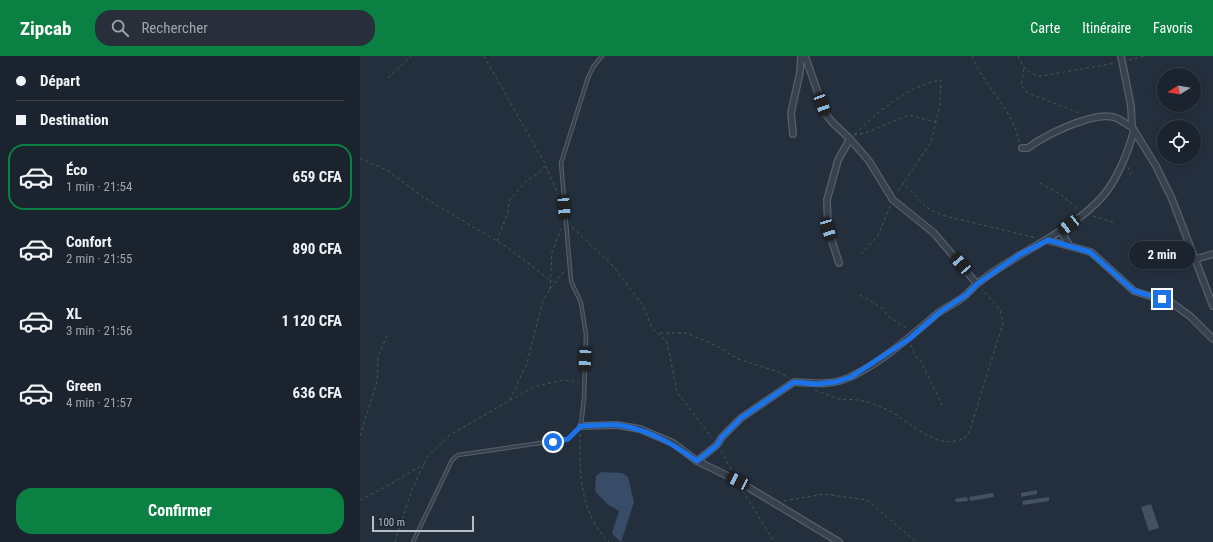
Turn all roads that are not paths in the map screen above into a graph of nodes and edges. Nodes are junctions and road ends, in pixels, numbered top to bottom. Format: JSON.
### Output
{"nodes":[{"id":1,"x":602,"y":56,"type":"edge"},
{"id":2,"x":801,"y":56,"type":"edge"},
{"id":3,"x":805,"y":56,"type":"edge"},
{"id":4,"x":1122,"y":58,"type":"edge"},
{"id":5,"x":1133,"y":129,"type":"junction"},
{"id":6,"x":793,"y":134,"type":"dead end"},
{"id":7,"x":852,"y":137,"type":"junction"},
{"id":8,"x":1022,"y":148,"type":"road end"},
{"id":9,"x":1061,"y":231,"type":"junction"},
{"id":10,"x":1048,"y":240,"type":"junction"},
{"id":11,"x":1069,"y":245,"type":"junction"},
{"id":12,"x":1213,"y":254,"type":"edge"},
{"id":13,"x":1196,"y":259,"type":"junction"},
{"id":14,"x":839,"y":263,"type":"dead end"},
{"id":15,"x":977,"y":284,"type":"junction"},
{"id":16,"x":1213,"y":306,"type":"edge"},
{"id":17,"x":1213,"y":339,"type":"edge"},
{"id":18,"x":581,"y":426,"type":"junction"},
{"id":19,"x":697,"y":461,"type":"junction"},
{"id":20,"x":413,"y":542,"type":"edge"},
{"id":21,"x":839,"y":542,"type":"edge"}],
"edges":[{"from":1,"to":18,"type":"lane"},
{"from":2,"to":6,"type":"street"},
{"from":3,"to":7,"type":"street"},
{"from":4,"to":5,"type":"street"},
{"from":5,"to":8,"type":"street"},
{"from":5,"to":9,"type":"street"},
{"from":5,"to":13,"type":"street"},
{"from":7,"to":14,"type":"street"},
{"from":7,"to":15,"type":"street"},
{"from":9,"to":10,"type":"street"},
{"from":9,"to":11,"type":"street"},
{"from":10,"to":11,"type":"street"},
{"from":10,"to":15,"type":"street"},
{"from":11,"to":17,"type":"street"},
{"from":12,"to":13,"type":"street"},
{"from":13,"to":16,"type":"street"},
{"from":15,"to":19,"type":"street"},
{"from":18,"to":19,"type":"street"},
{"from":18,"to":20,"type":"lane"},
{"from":19,"to":21,"type":"street"}]}
